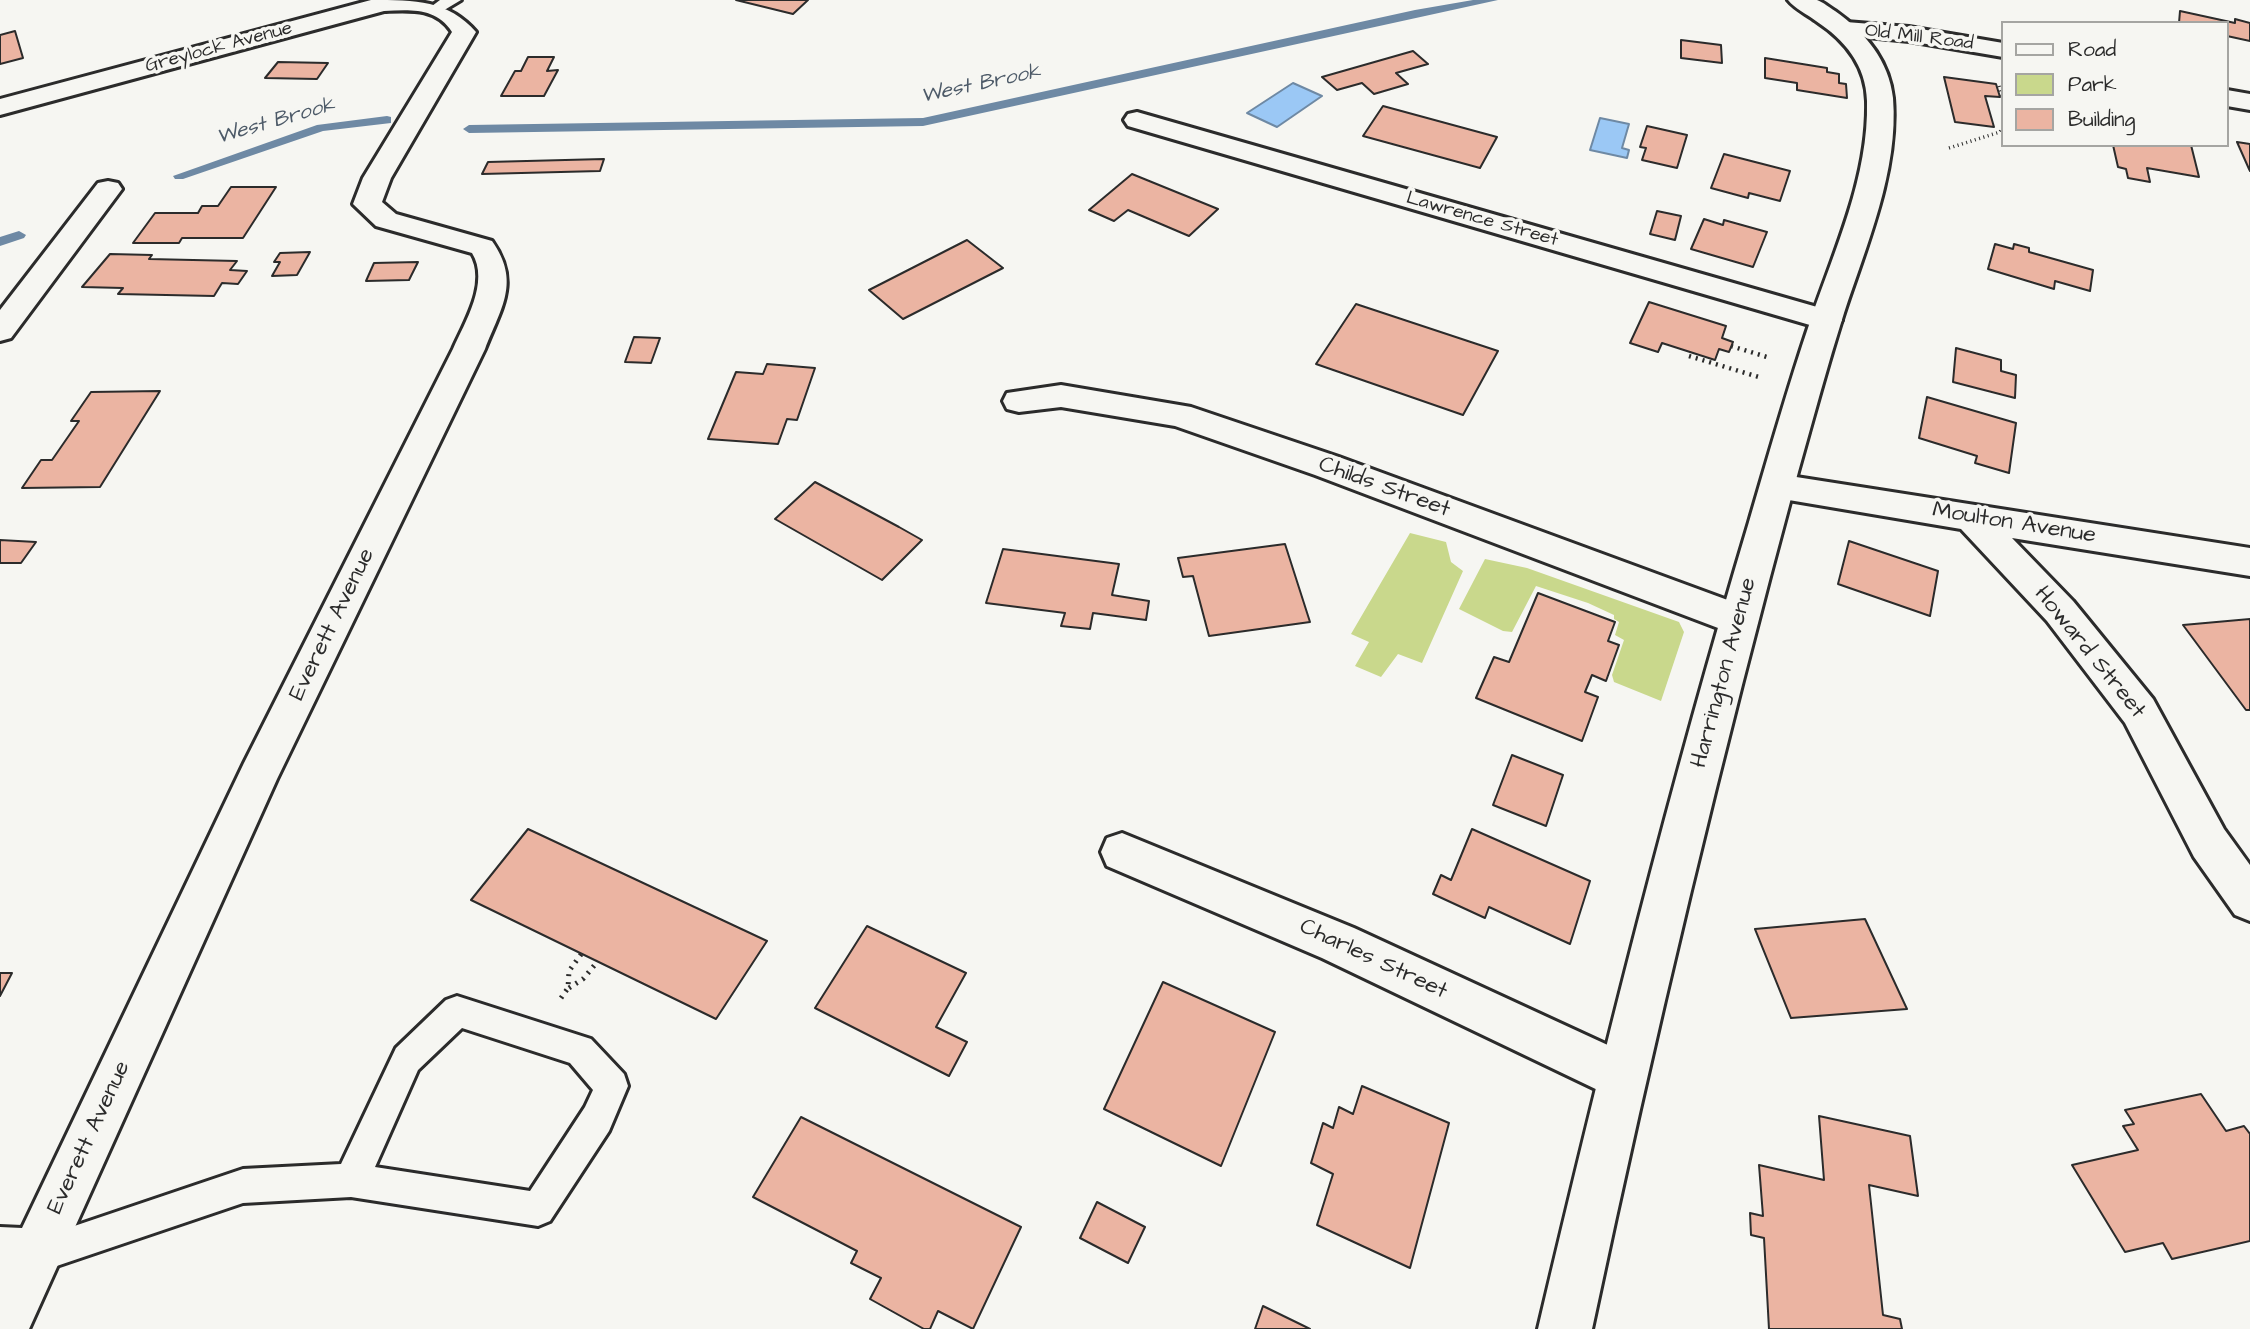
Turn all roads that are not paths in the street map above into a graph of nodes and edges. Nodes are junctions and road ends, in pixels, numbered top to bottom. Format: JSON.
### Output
{"nodes":[{"id":1,"x":1800,"y":0,"type":"edge"},
{"id":2,"x":446,"y":3,"type":"edge"},
{"id":3,"x":1846,"y":29,"type":"junction"},
{"id":4,"x":2002,"y":50,"type":"edge"},
{"id":5,"x":2229,"y":98,"type":"edge"},
{"id":6,"x":2250,"y":102,"type":"edge"},
{"id":7,"x":0,"y":107,"type":"edge"},
{"id":8,"x":1137,"y":120,"type":"dead end"},
{"id":9,"x":108,"y":189,"type":"dead end"},
{"id":10,"x":1826,"y":320,"type":"junction"},
{"id":11,"x":0,"y":331,"type":"edge"},
{"id":12,"x":1019,"y":401,"type":"dead end"},
{"id":13,"x":1777,"y":487,"type":"junction"},
{"id":14,"x":1970,"y":517,"type":"junction"},
{"id":15,"x":2250,"y":562,"type":"edge"},
{"id":16,"x":1739,"y":620,"type":"junction"},
{"id":17,"x":1122,"y":852,"type":"dead end"},
{"id":18,"x":2250,"y":901,"type":"edge"},
{"id":19,"x":1622,"y":1076,"type":"junction"},
{"id":20,"x":351,"y":1180,"type":"junction"},
{"id":21,"x":18,"y":1254,"type":"edge"},
{"id":22,"x":2,"y":1329,"type":"edge"},
{"id":23,"x":1565,"y":1329,"type":"edge"}],
"edges":[{"from":1,"to":3,"type":"street","name":"Old Mill Road"},
{"from":2,"to":7,"type":"street","name":"Greylock Avenue"},
{"from":2,"to":21,"type":"street","name":"Everett Avenue"},
{"from":3,"to":4,"type":"street","name":"Old Mill Road"},
{"from":3,"to":10,"type":"street","name":"Harrington Avenue"},
{"from":5,"to":6,"type":"street"},
{"from":8,"to":10,"type":"street","name":"Lawrence Street"},
{"from":9,"to":11,"type":"street"},
{"from":10,"to":13,"type":"street","name":"Harrington Avenue"},
{"from":12,"to":16,"type":"street","name":"Childs Street"},
{"from":13,"to":14,"type":"street","name":"Moulton Avenue"},
{"from":13,"to":16,"type":"street","name":"Harrington Avenue"},
{"from":14,"to":15,"type":"street","name":"Moulton Avenue"},
{"from":14,"to":18,"type":"street","name":"Howard Street"},
{"from":16,"to":19,"type":"street","name":"Harrington Avenue"},
{"from":17,"to":19,"type":"street","name":"Charles Street"},
{"from":19,"to":23,"type":"street","name":"Harrington Avenue"},
{"from":20,"to":20,"type":"lane"},
{"from":20,"to":21,"type":"lane"},
{"from":21,"to":22,"type":"street","name":"Everett Avenue"}]}
